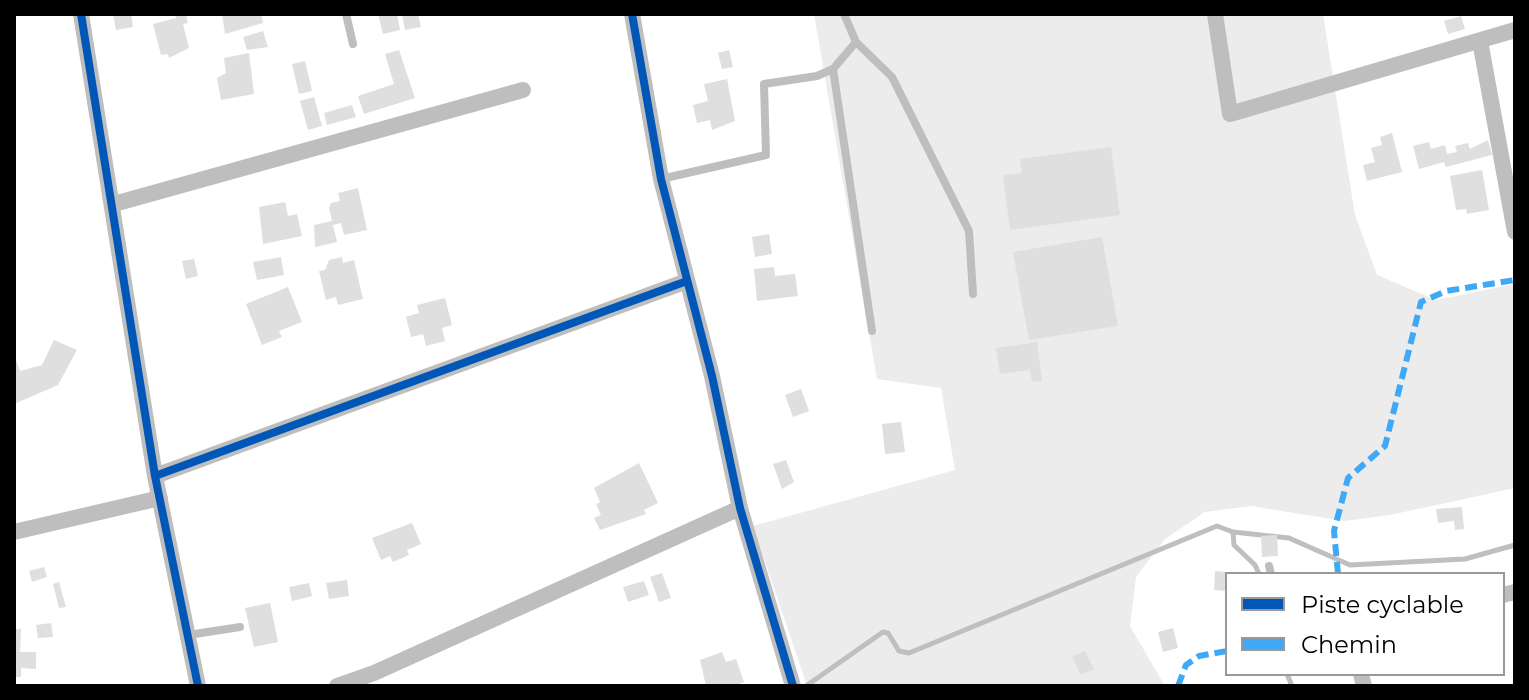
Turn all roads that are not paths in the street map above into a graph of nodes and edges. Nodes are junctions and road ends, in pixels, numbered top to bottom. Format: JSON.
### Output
{"nodes":[{"id":1,"x":81,"y":14,"type":"edge"},
{"id":2,"x":346,"y":14,"type":"edge"},
{"id":3,"x":632,"y":14,"type":"edge"},
{"id":4,"x":844,"y":14,"type":"edge"},
{"id":5,"x":1215,"y":14,"type":"edge"},
{"id":6,"x":1515,"y":30,"type":"edge"},
{"id":7,"x":1480,"y":41,"type":"junction"},
{"id":8,"x":856,"y":42,"type":"junction"},
{"id":9,"x":353,"y":44,"type":"dead end"},
{"id":10,"x":833,"y":69,"type":"junction"},
{"id":11,"x":523,"y":90,"type":"dead end"},
{"id":12,"x":661,"y":179,"type":"junction"},
{"id":13,"x":114,"y":204,"type":"junction"},
{"id":14,"x":1515,"y":232,"type":"edge"},
{"id":15,"x":687,"y":281,"type":"junction"},
{"id":16,"x":973,"y":294,"type":"dead end"},
{"id":17,"x":872,"y":331,"type":"dead end"},
{"id":18,"x":155,"y":476,"type":"junction"},
{"id":19,"x":160,"y":498,"type":"junction"},
{"id":20,"x":740,"y":508,"type":"junction"},
{"id":21,"x":14,"y":532,"type":"edge"},
{"id":22,"x":240,"y":627,"type":"dead end"},
{"id":23,"x":188,"y":635,"type":"junction"},
{"id":24,"x":375,"y":676,"type":"edge"},
{"id":25,"x":198,"y":686,"type":"edge"},
{"id":26,"x":337,"y":686,"type":"edge"},
{"id":27,"x":793,"y":686,"type":"edge"}],
"edges":[{"from":1,"to":13,"type":"street"},
{"from":2,"to":9,"type":"lane"},
{"from":3,"to":12,"type":"street"},
{"from":4,"to":8,"type":"lane"},
{"from":5,"to":7,"type":"street"},
{"from":6,"to":7,"type":"street"},
{"from":7,"to":14,"type":"street"},
{"from":8,"to":10,"type":"lane"},
{"from":8,"to":16,"type":"lane"},
{"from":10,"to":12,"type":"lane"},
{"from":10,"to":17,"type":"lane"},
{"from":11,"to":13,"type":"street"},
{"from":12,"to":15,"type":"street"},
{"from":13,"to":18,"type":"street"},
{"from":15,"to":18,"type":"street"},
{"from":15,"to":20,"type":"street"},
{"from":18,"to":19,"type":"street"},
{"from":19,"to":21,"type":"street"},
{"from":19,"to":23,"type":"street"},
{"from":20,"to":24,"type":"street"},
{"from":20,"to":27,"type":"street"},
{"from":22,"to":23,"type":"lane"},
{"from":23,"to":25,"type":"street"},
{"from":24,"to":26,"type":"street"}]}
